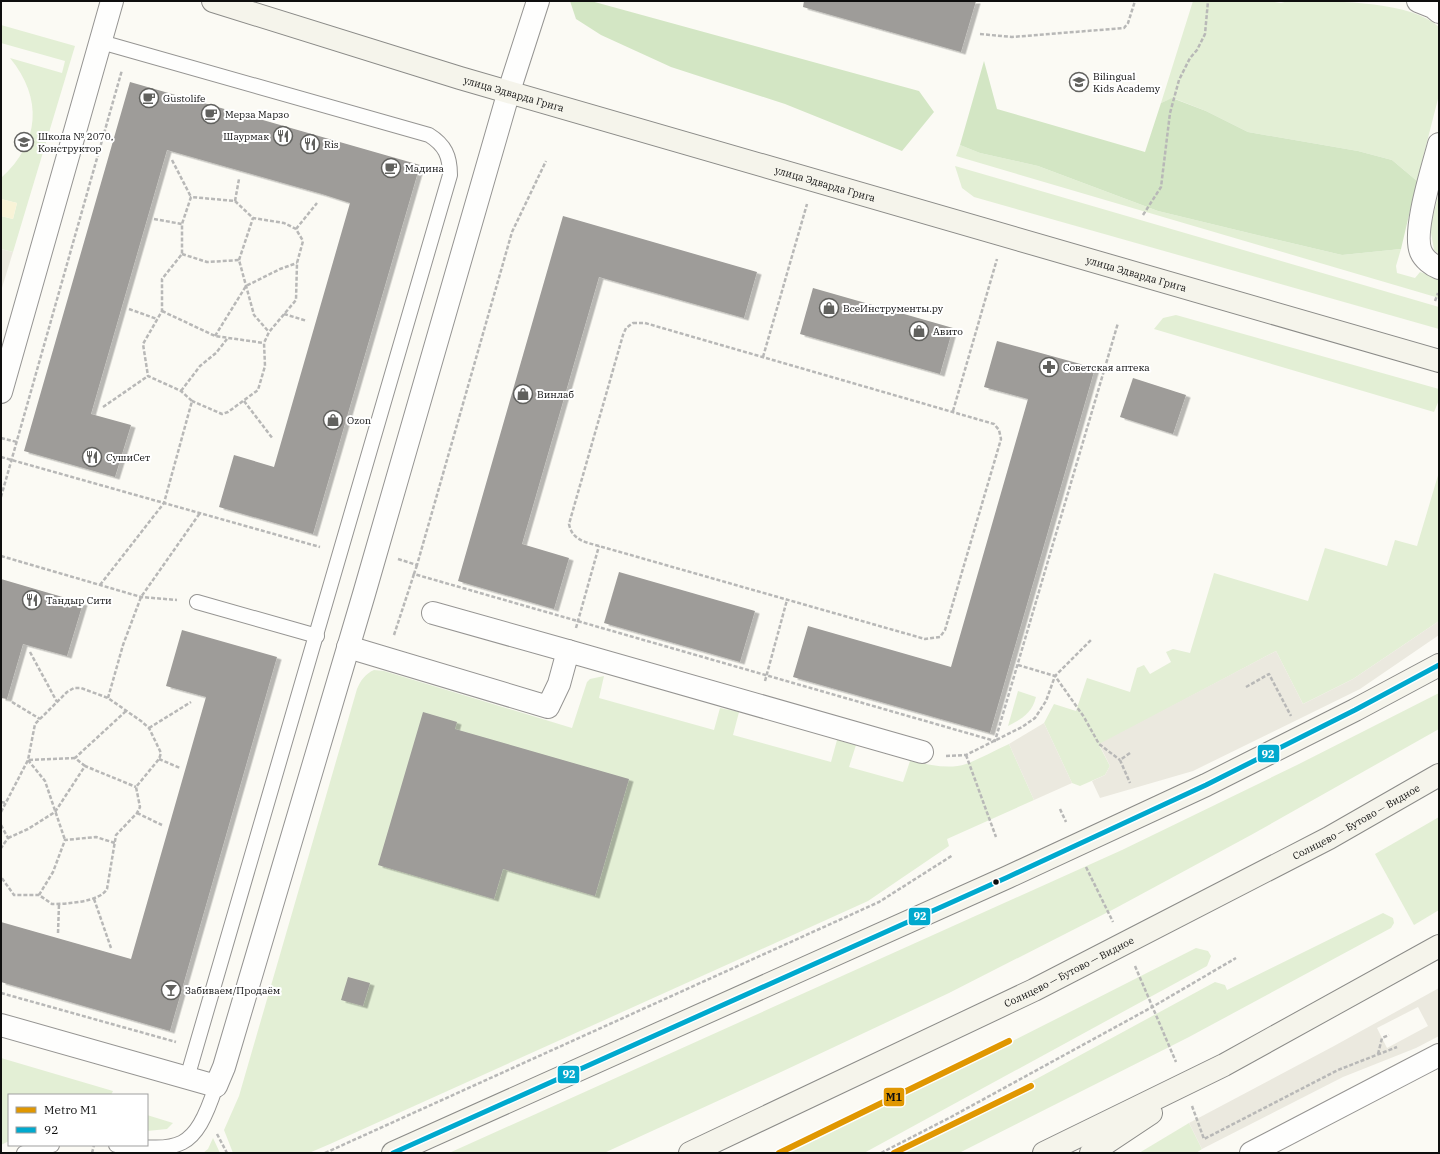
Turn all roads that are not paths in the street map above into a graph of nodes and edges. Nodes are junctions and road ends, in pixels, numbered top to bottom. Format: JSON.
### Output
{"nodes":[{"id":1,"x":112,"y":1,"type":"edge"},
{"id":2,"x":213,"y":1,"type":"edge"},
{"id":3,"x":538,"y":1,"type":"edge"},
{"id":4,"x":1418,"y":1,"type":"edge"},
{"id":5,"x":1439,"y":12,"type":"edge"},
{"id":6,"x":101,"y":42,"type":"junction"},
{"id":7,"x":509,"y":91,"type":"junction"},
{"id":8,"x":1439,"y":144,"type":"edge"},
{"id":9,"x":1439,"y":268,"type":"edge"},
{"id":10,"x":1439,"y":361,"type":"edge"},
{"id":11,"x":1,"y":392,"type":"edge"},
{"id":12,"x":197,"y":602,"type":"road end"},
{"id":13,"x":433,"y":613,"type":"dead end"},
{"id":14,"x":317,"y":636,"type":"junction"},
{"id":15,"x":348,"y":647,"type":"junction"},
{"id":16,"x":568,"y":652,"type":"junction"},
{"id":17,"x":1439,"y":665,"type":"edge"},
{"id":18,"x":922,"y":752,"type":"road end"},
{"id":19,"x":1439,"y":776,"type":"edge"},
{"id":20,"x":1439,"y":946,"type":"edge"},
{"id":21,"x":1,"y":1025,"type":"edge"},
{"id":22,"x":1439,"y":1055,"type":"edge"},
{"id":23,"x":187,"y":1078,"type":"junction"},
{"id":24,"x":216,"y":1086,"type":"junction"},
{"id":25,"x":1185,"y":1087,"type":"junction"},
{"id":26,"x":48,"y":1146,"type":"edge"},
{"id":27,"x":133,"y":1146,"type":"edge"},
{"id":28,"x":24,"y":1153,"type":"edge"},
{"id":29,"x":393,"y":1153,"type":"edge"},
{"id":30,"x":690,"y":1153,"type":"edge"},
{"id":31,"x":1044,"y":1153,"type":"edge"},
{"id":32,"x":1091,"y":1153,"type":"edge"},
{"id":33,"x":1251,"y":1153,"type":"edge"}],
"edges":[{"from":1,"to":6,"type":"street"},
{"from":2,"to":7,"type":"main road","name":"улица Эдварда Грига"},
{"from":3,"to":7,"type":"street"},
{"from":4,"to":5,"type":"street"},
{"from":6,"to":11,"type":"street"},
{"from":6,"to":14,"type":"lane"},
{"from":7,"to":10,"type":"main road","name":"улица Эдварда Грига"},
{"from":7,"to":15,"type":"street"},
{"from":8,"to":9,"type":"street"},
{"from":12,"to":14,"type":"lane"},
{"from":13,"to":16,"type":"street"},
{"from":14,"to":23,"type":"lane"},
{"from":15,"to":16,"type":"street"},
{"from":15,"to":24,"type":"street"},
{"from":16,"to":18,"type":"street"},
{"from":17,"to":29,"type":"main road"},
{"from":19,"to":30,"type":"main road","name":"Солнцево — Бутово — Видное"},
{"from":20,"to":25,"type":"main road"},
{"from":21,"to":23,"type":"street"},
{"from":22,"to":33,"type":"street"},
{"from":23,"to":24,"type":"street"},
{"from":24,"to":27,"type":"lane"},
{"from":25,"to":31,"type":"main road"},
{"from":25,"to":32,"type":"main road"},
{"from":26,"to":28,"type":"lane"}]}
